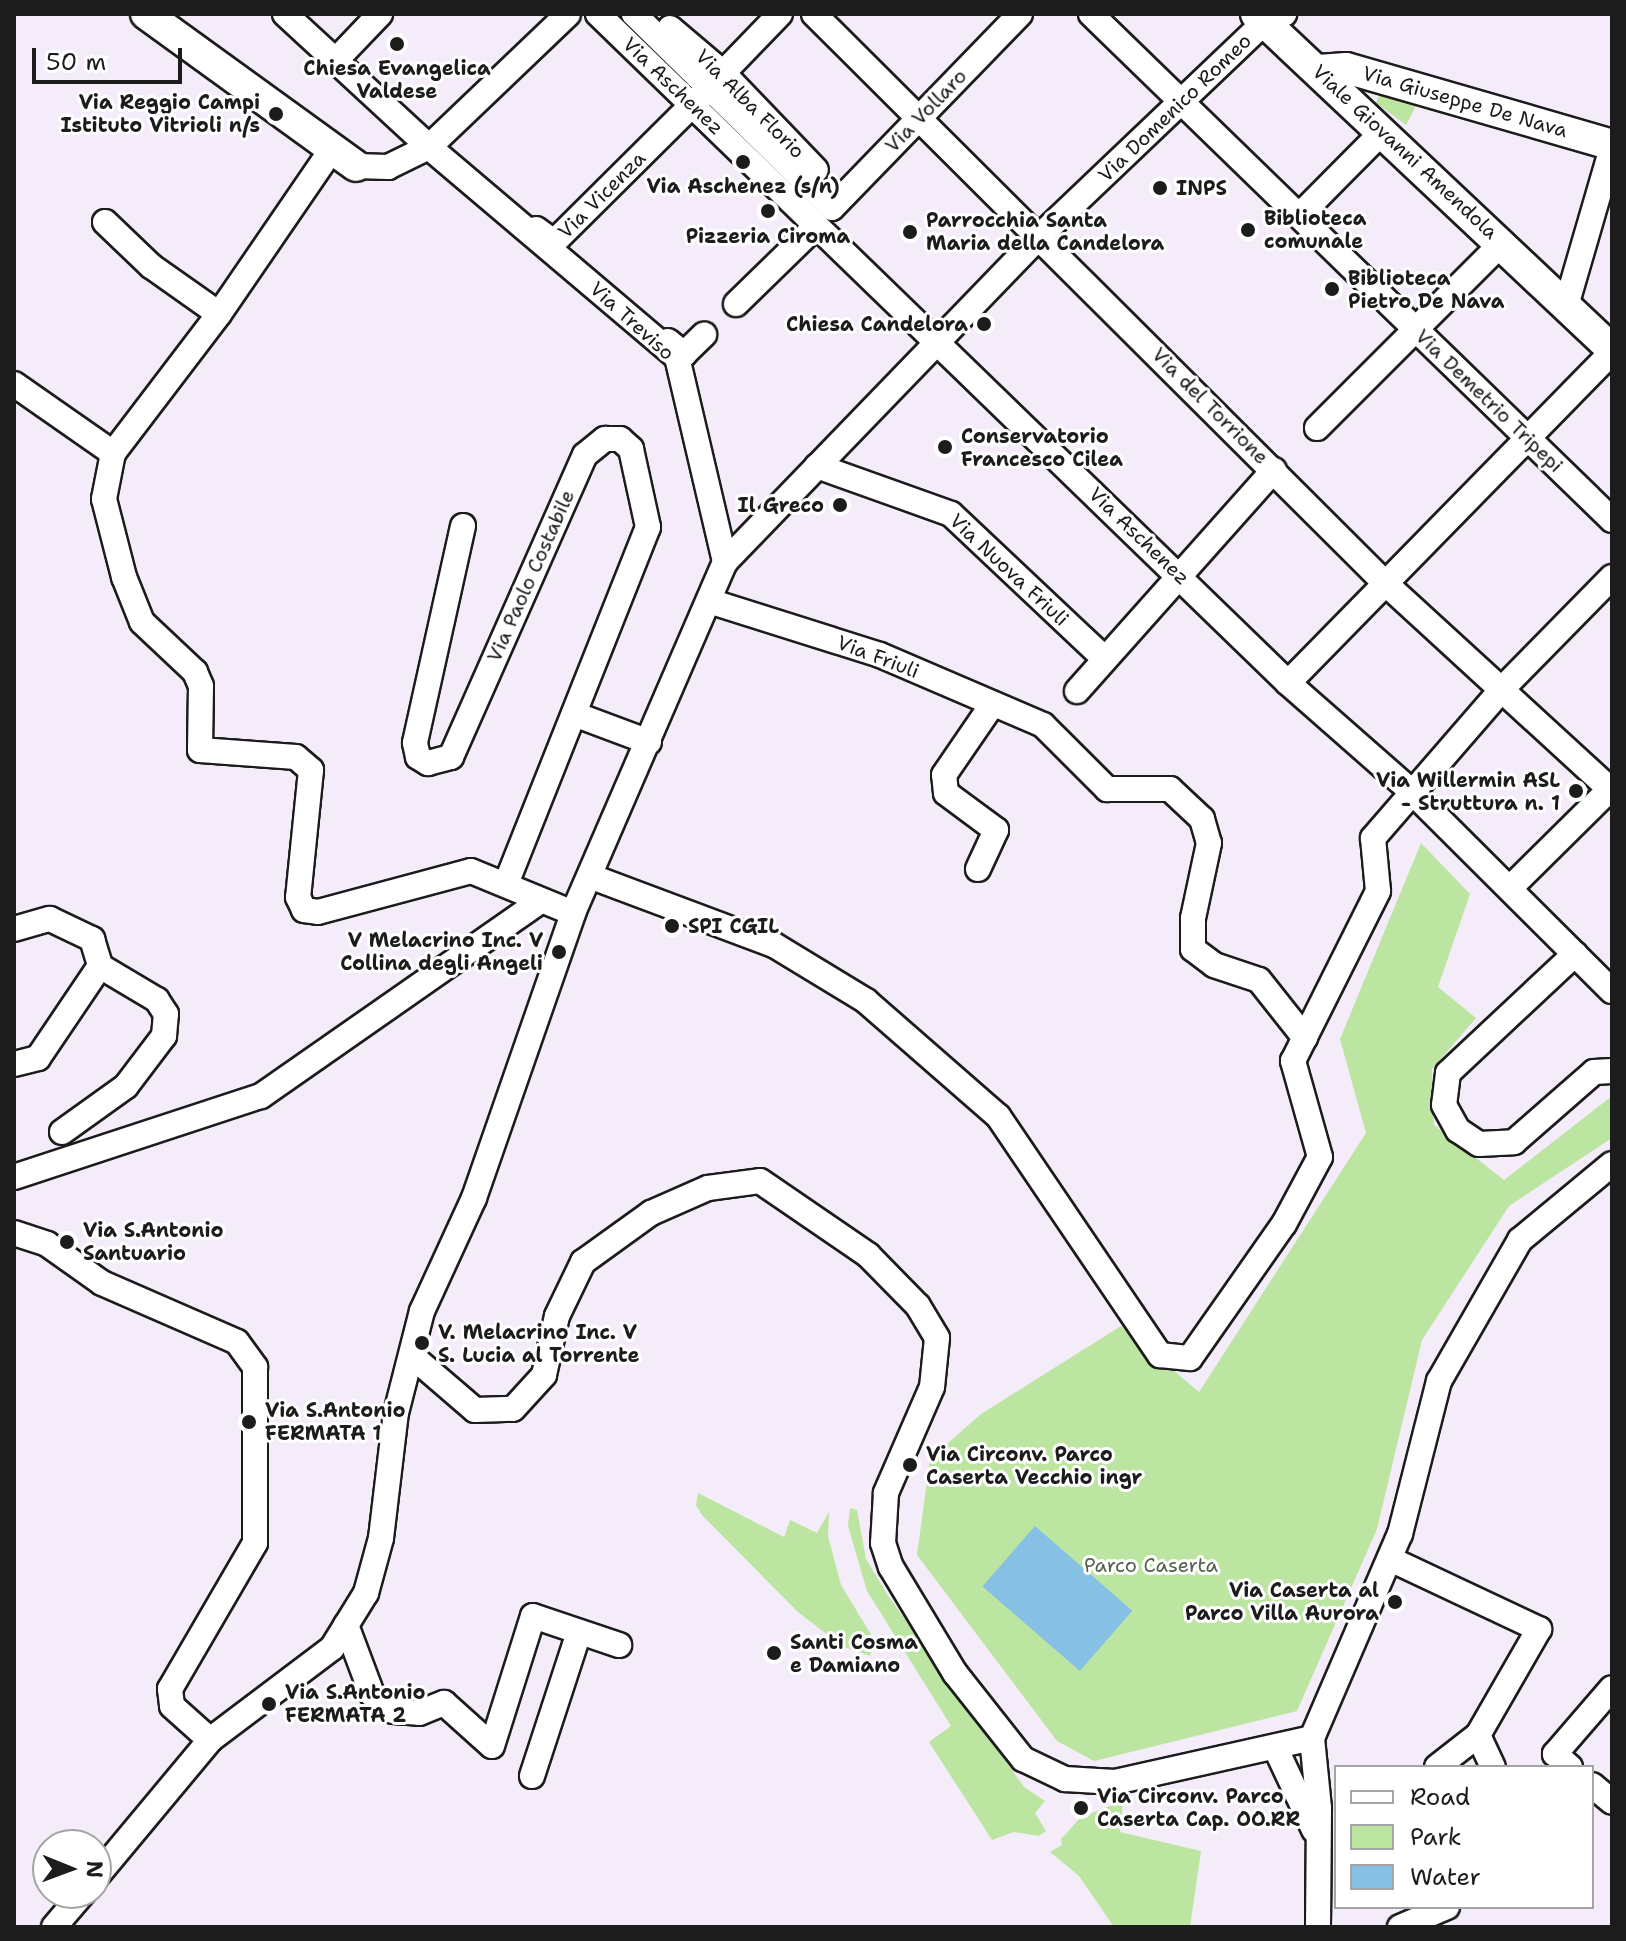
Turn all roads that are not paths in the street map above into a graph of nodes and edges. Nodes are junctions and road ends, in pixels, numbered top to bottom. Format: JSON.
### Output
{"nodes":[{"id":1,"x":285,"y":14,"type":"edge"},
{"id":2,"x":380,"y":14,"type":"edge"},
{"id":3,"x":568,"y":14,"type":"edge"},
{"id":4,"x":598,"y":14,"type":"edge"},
{"id":5,"x":634,"y":14,"type":"edge"},
{"id":6,"x":653,"y":14,"type":"edge"},
{"id":7,"x":780,"y":14,"type":"edge"},
{"id":8,"x":814,"y":14,"type":"edge"},
{"id":9,"x":1020,"y":14,"type":"edge"},
{"id":10,"x":1091,"y":14,"type":"edge"},
{"id":11,"x":149,"y":15,"type":"edge"},
{"id":12,"x":1268,"y":17,"type":"edge"},
{"id":13,"x":338,"y":58,"type":"junction"},
{"id":14,"x":1318,"y":70,"type":"junction"},
{"id":15,"x":709,"y":88,"type":"junction"},
{"id":16,"x":1181,"y":101,"type":"junction"},
{"id":17,"x":920,"y":118,"type":"junction"},
{"id":18,"x":1382,"y":132,"type":"junction"},
{"id":19,"x":1612,"y":146,"type":"edge"},
{"id":20,"x":429,"y":147,"type":"junction"},
{"id":21,"x":344,"y":158,"type":"junction"},
{"id":22,"x":1300,"y":215,"type":"junction"},
{"id":23,"x":105,"y":222,"type":"dead end"},
{"id":24,"x":815,"y":227,"type":"junction"},
{"id":25,"x":1040,"y":236,"type":"junction"},
{"id":26,"x":554,"y":242,"type":"junction"},
{"id":27,"x":1502,"y":243,"type":"junction"},
{"id":28,"x":736,"y":304,"type":"dead end"},
{"id":29,"x":1566,"y":306,"type":"junction"},
{"id":30,"x":219,"y":314,"type":"junction"},
{"id":31,"x":1416,"y":329,"type":"junction"},
{"id":32,"x":704,"y":335,"type":"dead end"},
{"id":33,"x":934,"y":342,"type":"junction"},
{"id":34,"x":1607,"y":342,"type":"edge"},
{"id":35,"x":14,"y":384,"type":"edge"},
{"id":36,"x":1317,"y":428,"type":"dead end"},
{"id":37,"x":1529,"y":439,"type":"junction"},
{"id":38,"x":113,"y":453,"type":"junction"},
{"id":39,"x":817,"y":466,"type":"junction"},
{"id":40,"x":1274,"y":470,"type":"junction"},
{"id":41,"x":1612,"y":520,"type":"edge"},
{"id":42,"x":463,"y":526,"type":"dead end"},
{"id":43,"x":725,"y":562,"type":"junction"},
{"id":44,"x":1178,"y":572,"type":"junction"},
{"id":45,"x":1612,"y":577,"type":"edge"},
{"id":46,"x":1385,"y":583,"type":"junction"},
{"id":47,"x":709,"y":601,"type":"junction"},
{"id":48,"x":1103,"y":657,"type":"junction"},
{"id":49,"x":1288,"y":683,"type":"junction"},
{"id":50,"x":1502,"y":689,"type":"junction"},
{"id":51,"x":1077,"y":691,"type":"dead end"},
{"id":52,"x":992,"y":705,"type":"junction"},
{"id":53,"x":574,"y":714,"type":"junction"},
{"id":54,"x":649,"y":742,"type":"junction"},
{"id":55,"x":1611,"y":789,"type":"edge"},
{"id":56,"x":1412,"y":792,"type":"junction"},
{"id":57,"x":978,"y":869,"type":"dead end"},
{"id":58,"x":592,"y":877,"type":"junction"},
{"id":59,"x":506,"y":884,"type":"junction"},
{"id":60,"x":1511,"y":887,"type":"junction"},
{"id":61,"x":541,"y":901,"type":"junction"},
{"id":62,"x":573,"y":913,"type":"junction"},
{"id":63,"x":14,"y":929,"type":"edge"},
{"id":64,"x":1575,"y":954,"type":"junction"},
{"id":65,"x":100,"y":966,"type":"junction"},
{"id":66,"x":1612,"y":991,"type":"edge"},
{"id":67,"x":1305,"y":1038,"type":"junction"},
{"id":68,"x":14,"y":1064,"type":"edge"},
{"id":69,"x":1612,"y":1071,"type":"edge"},
{"id":70,"x":62,"y":1132,"type":"dead end"},
{"id":71,"x":1612,"y":1164,"type":"edge"},
{"id":72,"x":14,"y":1177,"type":"edge"},
{"id":73,"x":14,"y":1233,"type":"edge"},
{"id":74,"x":412,"y":1356,"type":"junction"},
{"id":75,"x":1390,"y":1559,"type":"junction"},
{"id":76,"x":346,"y":1625,"type":"junction"},
{"id":77,"x":579,"y":1632,"type":"junction"},
{"id":78,"x":619,"y":1645,"type":"dead end"},
{"id":79,"x":1612,"y":1688,"type":"edge"},
{"id":80,"x":1478,"y":1735,"type":"junction"},
{"id":81,"x":1312,"y":1738,"type":"junction"},
{"id":82,"x":210,"y":1740,"type":"junction"},
{"id":83,"x":1275,"y":1747,"type":"junction"},
{"id":84,"x":1440,"y":1765,"type":"edge"},
{"id":85,"x":1492,"y":1765,"type":"edge"},
{"id":86,"x":1568,"y":1765,"type":"edge"},
{"id":87,"x":532,"y":1776,"type":"dead end"},
{"id":88,"x":1594,"y":1787,"type":"edge"},
{"id":89,"x":1612,"y":1802,"type":"edge"},
{"id":90,"x":1319,"y":1843,"type":"junction"},
{"id":91,"x":112,"y":1858,"type":"edge"},
{"id":92,"x":69,"y":1909,"type":"edge"},
{"id":93,"x":1442,"y":1909,"type":"edge"},
{"id":94,"x":54,"y":1927,"type":"edge"},
{"id":95,"x":1318,"y":1927,"type":"edge"},
{"id":96,"x":1400,"y":1927,"type":"edge"}],
"edges":[{"from":1,"to":13,"type":"street"},
{"from":2,"to":13,"type":"street"},
{"from":3,"to":20,"type":"street"},
{"from":4,"to":15,"type":"street","name":"Via Aschenez"},
{"from":5,"to":15,"type":"street"},
{"from":6,"to":15,"type":"street","name":"Via Alba Florio"},
{"from":7,"to":15,"type":"street","name":"Via Vicenza"},
{"from":8,"to":17,"type":"street","name":"Via del Torrione"},
{"from":9,"to":17,"type":"street","name":"Via Vollaro"},
{"from":10,"to":16,"type":"street","name":"Via Demetrio Tripepi"},
{"from":11,"to":21,"type":"street"},
{"from":12,"to":14,"type":"street","name":"Viale Giovanni Amendola"},
{"from":12,"to":16,"type":"street","name":"Via Domenico Romeo"},
{"from":13,"to":20,"type":"street"},
{"from":14,"to":18,"type":"street","name":"Viale Giovanni Amendola"},
{"from":14,"to":19,"type":"street","name":"Via Giuseppe De Nava"},
{"from":15,"to":17,"type":"street","name":"Via Vollaro"},
{"from":15,"to":24,"type":"street","name":"Via Aschenez"},
{"from":15,"to":26,"type":"street","name":"Via Vicenza"},
{"from":16,"to":22,"type":"street","name":"Via Demetrio Tripepi"},
{"from":16,"to":25,"type":"street","name":"Via Domenico Romeo"},
{"from":17,"to":25,"type":"street","name":"Via del Torrione"},
{"from":18,"to":22,"type":"street"},
{"from":18,"to":27,"type":"street","name":"Viale Giovanni Amendola"},
{"from":19,"to":29,"type":"street"},
{"from":20,"to":21,"type":"street"},
{"from":20,"to":26,"type":"street","name":"Via Vicenza"},
{"from":20,"to":43,"type":"street","name":"Via Treviso"},
{"from":21,"to":30,"type":"street"},
{"from":22,"to":31,"type":"street","name":"Via Demetrio Tripepi"},
{"from":23,"to":30,"type":"street"},
{"from":24,"to":28,"type":"street"},
{"from":24,"to":33,"type":"street","name":"Via Aschenez"},
{"from":25,"to":33,"type":"street","name":"Via Domenico Romeo"},
{"from":25,"to":40,"type":"street","name":"Via del Torrione"},
{"from":26,"to":32,"type":"street"},
{"from":27,"to":29,"type":"street","name":"Viale Giovanni Amendola"},
{"from":27,"to":31,"type":"street"},
{"from":29,"to":34,"type":"street","name":"Viale Giovanni Amendola"},
{"from":30,"to":38,"type":"street"},
{"from":31,"to":36,"type":"street"},
{"from":31,"to":37,"type":"street","name":"Via Demetrio Tripepi"},
{"from":33,"to":39,"type":"street","name":"Via Domenico Romeo"},
{"from":33,"to":44,"type":"street","name":"Via Aschenez"},
{"from":34,"to":37,"type":"street"},
{"from":35,"to":38,"type":"street"},
{"from":37,"to":41,"type":"street","name":"Via Demetrio Tripepi"},
{"from":37,"to":46,"type":"street"},
{"from":38,"to":59,"type":"street"},
{"from":39,"to":43,"type":"street","name":"Via Domenico Romeo"},
{"from":39,"to":48,"type":"street","name":"Via Nuova Friuli"},
{"from":40,"to":44,"type":"street"},
{"from":40,"to":46,"type":"street","name":"Via del Torrione"},
{"from":42,"to":53,"type":"street","name":"Via Paolo Costabile"},
{"from":43,"to":47,"type":"street"},
{"from":44,"to":48,"type":"street"},
{"from":44,"to":49,"type":"street","name":"Via Aschenez"},
{"from":45,"to":50,"type":"street"},
{"from":46,"to":49,"type":"street"},
{"from":46,"to":50,"type":"street","name":"Via del Torrione"},
{"from":47,"to":52,"type":"street","name":"Via Friuli"},
{"from":47,"to":54,"type":"street"},
{"from":48,"to":51,"type":"street"},
{"from":49,"to":56,"type":"street","name":"Via Aschenez"},
{"from":50,"to":55,"type":"street","name":"Via del Torrione"},
{"from":50,"to":56,"type":"street"},
{"from":52,"to":57,"type":"street"},
{"from":52,"to":67,"type":"street","name":"Via Friuli"},
{"from":53,"to":54,"type":"street"},
{"from":53,"to":59,"type":"street","name":"Via Paolo Costabile"},
{"from":54,"to":58,"type":"street"},
{"from":55,"to":60,"type":"street"},
{"from":56,"to":60,"type":"street","name":"Via Aschenez"},
{"from":56,"to":67,"type":"street"},
{"from":58,"to":62,"type":"street"},
{"from":58,"to":67,"type":"street"},
{"from":59,"to":61,"type":"street"},
{"from":60,"to":64,"type":"street","name":"Via Aschenez"},
{"from":61,"to":62,"type":"street"},
{"from":61,"to":72,"type":"street"},
{"from":62,"to":74,"type":"street"},
{"from":63,"to":65,"type":"street"},
{"from":64,"to":66,"type":"street","name":"Via Aschenez"},
{"from":64,"to":69,"type":"street"},
{"from":65,"to":68,"type":"street"},
{"from":65,"to":70,"type":"street"},
{"from":71,"to":75,"type":"street"},
{"from":73,"to":82,"type":"street"},
{"from":74,"to":76,"type":"street"},
{"from":74,"to":83,"type":"street"},
{"from":75,"to":80,"type":"street"},
{"from":75,"to":81,"type":"street"},
{"from":76,"to":77,"type":"street"},
{"from":76,"to":82,"type":"street"},
{"from":77,"to":78,"type":"street"},
{"from":77,"to":87,"type":"street"},
{"from":79,"to":86,"type":"street"},
{"from":80,"to":84,"type":"street"},
{"from":80,"to":85,"type":"street"},
{"from":81,"to":83,"type":"street"},
{"from":81,"to":90,"type":"street"},
{"from":82,"to":91,"type":"street"},
{"from":83,"to":90,"type":"street"},
{"from":88,"to":89,"type":"street"},
{"from":90,"to":95,"type":"street"},
{"from":92,"to":94,"type":"street"},
{"from":93,"to":96,"type":"street"}]}
